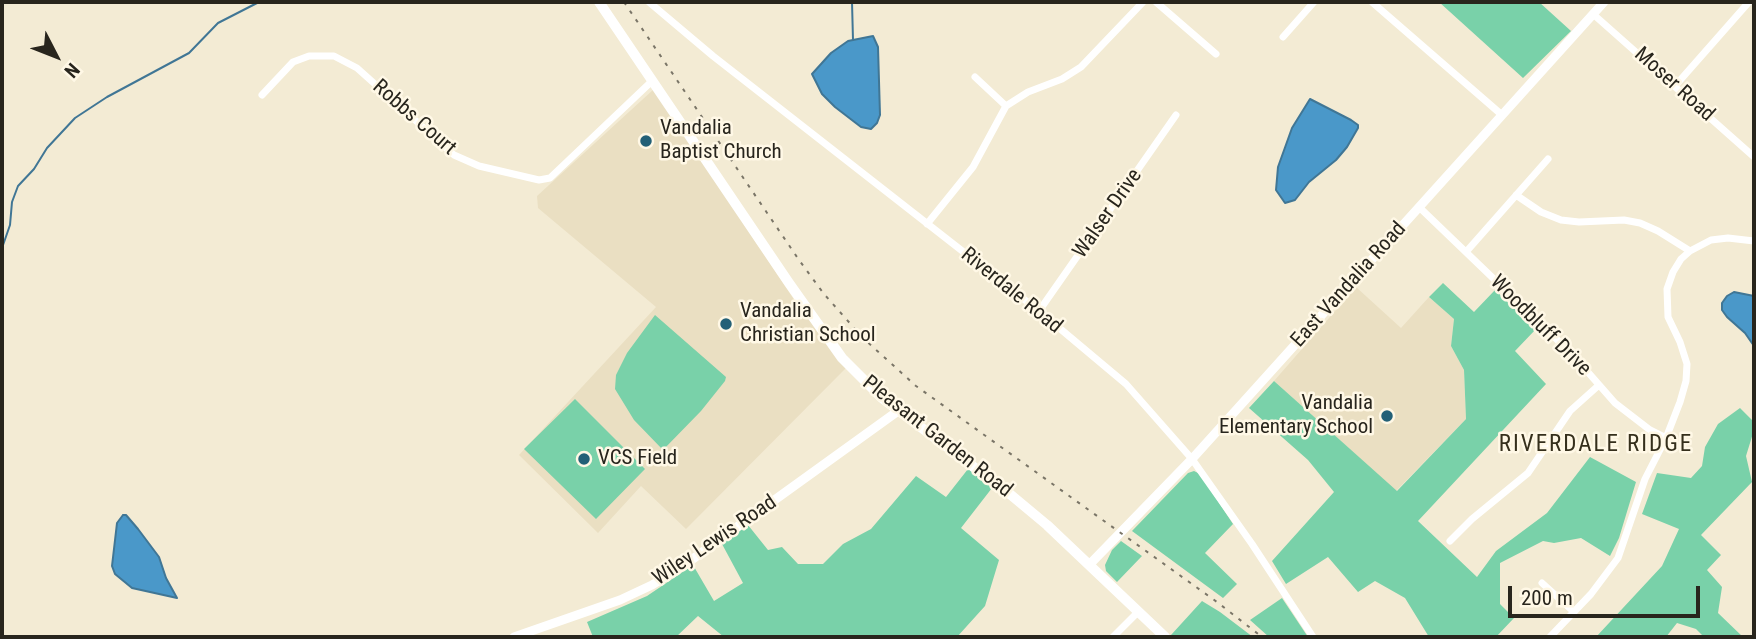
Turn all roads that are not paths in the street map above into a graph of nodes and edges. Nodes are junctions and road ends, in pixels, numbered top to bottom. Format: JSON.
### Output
{"nodes":[{"id":1,"x":598,"y":2,"type":"edge"},
{"id":2,"x":649,"y":2,"type":"edge"},
{"id":3,"x":1143,"y":2,"type":"edge"},
{"id":4,"x":1156,"y":2,"type":"edge"},
{"id":5,"x":1314,"y":2,"type":"edge"},
{"id":6,"x":1372,"y":2,"type":"edge"},
{"id":7,"x":1604,"y":2,"type":"edge"},
{"id":8,"x":1749,"y":2,"type":"edge"},
{"id":9,"x":1594,"y":14,"type":"junction"},
{"id":10,"x":1283,"y":37,"type":"dead end"},
{"id":11,"x":1216,"y":54,"type":"dead end"},
{"id":12,"x":975,"y":77,"type":"dead end"},
{"id":13,"x":652,"y":81,"type":"junction"},
{"id":14,"x":1675,"y":86,"type":"junction"},
{"id":15,"x":262,"y":95,"type":"dead end"},
{"id":16,"x":1006,"y":106,"type":"junction"},
{"id":17,"x":1176,"y":115,"type":"dead end"},
{"id":18,"x":1502,"y":115,"type":"junction"},
{"id":19,"x":1754,"y":157,"type":"edge"},
{"id":20,"x":1548,"y":159,"type":"dead end"},
{"id":21,"x":1516,"y":195,"type":"junction"},
{"id":22,"x":1419,"y":207,"type":"junction"},
{"id":23,"x":927,"y":224,"type":"junction"},
{"id":24,"x":1754,"y":241,"type":"edge"},
{"id":25,"x":1690,"y":251,"type":"junction"},
{"id":26,"x":1466,"y":252,"type":"junction"},
{"id":27,"x":1039,"y":311,"type":"junction"},
{"id":28,"x":1599,"y":385,"type":"junction"},
{"id":29,"x":898,"y":411,"type":"junction"},
{"id":30,"x":1666,"y":438,"type":"junction"},
{"id":31,"x":1192,"y":459,"type":"junction"},
{"id":32,"x":1450,"y":541,"type":"dead end"},
{"id":33,"x":1090,"y":564,"type":"junction"},
{"id":34,"x":1542,"y":583,"type":"dead end"},
{"id":35,"x":1138,"y":612,"type":"junction"},
{"id":36,"x":1574,"y":612,"type":"junction"},
{"id":37,"x":514,"y":637,"type":"edge"},
{"id":38,"x":1113,"y":637,"type":"edge"},
{"id":39,"x":1165,"y":637,"type":"edge"},
{"id":40,"x":1313,"y":637,"type":"edge"},
{"id":41,"x":1550,"y":637,"type":"edge"}],
"edges":[{"from":1,"to":13,"type":"main road","name":"Pleasant Garden Road"},
{"from":2,"to":23,"type":"street","name":"Riverdale Road"},
{"from":3,"to":16,"type":"street"},
{"from":4,"to":11,"type":"street"},
{"from":5,"to":10,"type":"street"},
{"from":6,"to":18,"type":"street"},
{"from":7,"to":9,"type":"street","name":"East Vandalia Road"},
{"from":8,"to":14,"type":"street"},
{"from":9,"to":14,"type":"street","name":"Moser Road"},
{"from":9,"to":18,"type":"street","name":"East Vandalia Road"},
{"from":12,"to":16,"type":"street"},
{"from":13,"to":15,"type":"street","name":"Robbs Court"},
{"from":13,"to":29,"type":"main road","name":"Pleasant Garden Road"},
{"from":14,"to":19,"type":"street","name":"Moser Road"},
{"from":16,"to":23,"type":"street"},
{"from":17,"to":27,"type":"street","name":"Walser Drive"},
{"from":18,"to":22,"type":"street","name":"East Vandalia Road"},
{"from":20,"to":21,"type":"street"},
{"from":21,"to":25,"type":"street"},
{"from":21,"to":26,"type":"street"},
{"from":22,"to":26,"type":"street","name":"Woodbluff Drive"},
{"from":22,"to":31,"type":"street","name":"East Vandalia Road"},
{"from":23,"to":27,"type":"street","name":"Riverdale Road"},
{"from":24,"to":25,"type":"street"},
{"from":25,"to":30,"type":"street"},
{"from":26,"to":28,"type":"street","name":"Woodbluff Drive"},
{"from":27,"to":31,"type":"street","name":"Riverdale Road"},
{"from":28,"to":30,"type":"street","name":"Woodbluff Drive"},
{"from":28,"to":32,"type":"street"},
{"from":29,"to":33,"type":"main road","name":"Pleasant Garden Road"},
{"from":29,"to":37,"type":"street","name":"Wiley Lewis Road"},
{"from":30,"to":36,"type":"street"},
{"from":31,"to":33,"type":"street","name":"East Vandalia Road"},
{"from":31,"to":40,"type":"street","name":"Riverdale Road"},
{"from":33,"to":35,"type":"main road","name":"Pleasant Garden Road"},
{"from":34,"to":36,"type":"street"},
{"from":35,"to":38,"type":"street"},
{"from":35,"to":39,"type":"main road","name":"Pleasant Garden Road"},
{"from":36,"to":41,"type":"street"}]}
